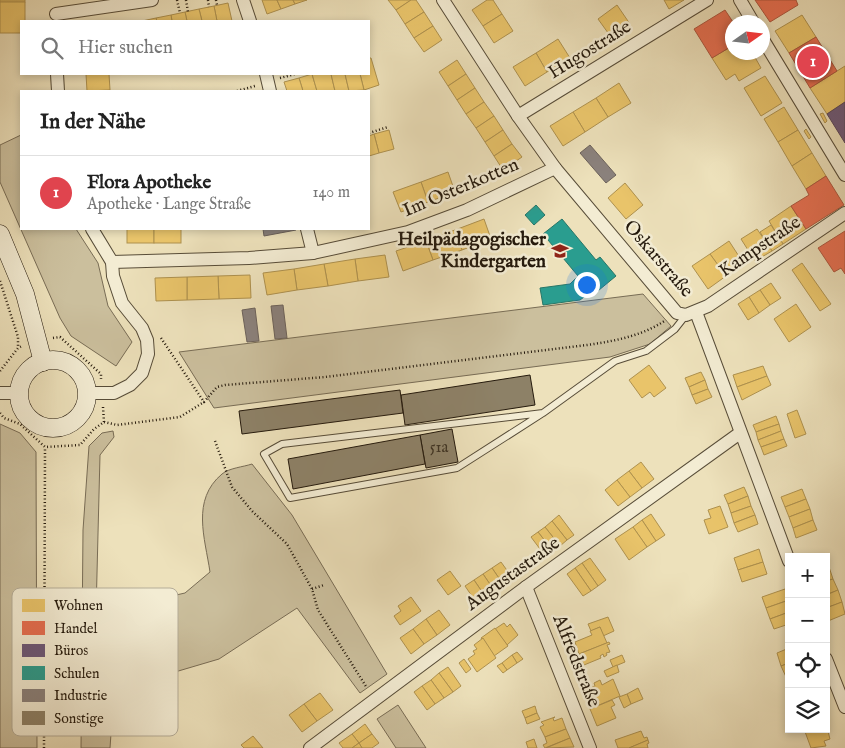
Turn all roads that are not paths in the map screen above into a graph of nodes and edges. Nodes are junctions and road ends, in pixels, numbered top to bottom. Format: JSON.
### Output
{"nodes":[{"id":1,"x":56,"y":0,"type":"edge"},
{"id":2,"x":152,"y":0,"type":"edge"},
{"id":3,"x":243,"y":0,"type":"edge"},
{"id":4,"x":443,"y":0,"type":"edge"},
{"id":5,"x":707,"y":0,"type":"edge"},
{"id":6,"x":740,"y":0,"type":"edge"},
{"id":7,"x":750,"y":15,"type":"edge"},
{"id":8,"x":56,"y":17,"type":"edge"},
{"id":9,"x":250,"y":20,"type":"edge"},
{"id":10,"x":770,"y":51,"type":"edge"},
{"id":11,"x":57,"y":75,"type":"edge"},
{"id":12,"x":266,"y":75,"type":"edge"},
{"id":13,"x":58,"y":90,"type":"edge"},
{"id":14,"x":270,"y":90,"type":"edge"},
{"id":15,"x":518,"y":116,"type":"junction"},
{"id":16,"x":555,"y":168,"type":"junction"},
{"id":17,"x":845,"y":175,"type":"edge"},
{"id":18,"x":845,"y":213,"type":"edge"},
{"id":19,"x":93,"y":230,"type":"edge"},
{"id":20,"x":306,"y":230,"type":"edge"},
{"id":21,"x":0,"y":234,"type":"edge"},
{"id":22,"x":313,"y":254,"type":"junction"},
{"id":23,"x":112,"y":262,"type":"junction"},
{"id":24,"x":687,"y":313,"type":"junction"},
{"id":25,"x":43,"y":362,"type":"junction"},
{"id":26,"x":0,"y":393,"type":"edge"},
{"id":27,"x":19,"y":393,"type":"junction"},
{"id":28,"x":94,"y":393,"type":"junction"},
{"id":29,"x":543,"y":413,"type":"junction"},
{"id":30,"x":740,"y":433,"type":"junction"},
{"id":31,"x":786,"y":553,"type":"edge"},
{"id":32,"x":526,"y":588,"type":"junction"},
{"id":33,"x":830,"y":664,"type":"edge"},
{"id":34,"x":839,"y":676,"type":"edge"},
{"id":35,"x":845,"y":707,"type":"edge"},
{"id":36,"x":310,"y":748,"type":"edge"},
{"id":37,"x":590,"y":748,"type":"edge"}],
"edges":[{"from":1,"to":8,"type":"street"},
{"from":2,"to":8,"type":"street"},
{"from":3,"to":9,"type":"street"},
{"from":4,"to":15,"type":"street","name":"Oskarstraße"},
{"from":5,"to":15,"type":"street","name":"Hugostraße"},
{"from":6,"to":7,"type":"street"},
{"from":10,"to":17,"type":"street"},
{"from":11,"to":13,"type":"street"},
{"from":12,"to":14,"type":"street"},
{"from":15,"to":16,"type":"street","name":"Oskarstraße"},
{"from":16,"to":22,"type":"street","name":"Im Osterkotten"},
{"from":16,"to":24,"type":"street","name":"Oskarstraße"},
{"from":18,"to":24,"type":"street","name":"Kampstraße"},
{"from":19,"to":23,"type":"street"},
{"from":20,"to":22,"type":"street"},
{"from":21,"to":25,"type":"street"},
{"from":22,"to":23,"type":"street","name":"Im Osterkotten"},
{"from":23,"to":28,"type":"street"},
{"from":24,"to":29,"type":"lane"},
{"from":24,"to":30,"type":"street","name":"Oskarstraße"},
{"from":25,"to":27,"type":"street"},
{"from":25,"to":28,"type":"street"},
{"from":26,"to":27,"type":"street"},
{"from":27,"to":28,"type":"street"},
{"from":29,"to":29,"type":"lane"},
{"from":30,"to":31,"type":"street","name":"Oskarstraße"},
{"from":30,"to":32,"type":"street","name":"Augustastraße"},
{"from":32,"to":36,"type":"street","name":"Augustastraße"},
{"from":32,"to":37,"type":"street","name":"Alfredstraße"},
{"from":33,"to":34,"type":"street"},
{"from":34,"to":35,"type":"street"}]}
